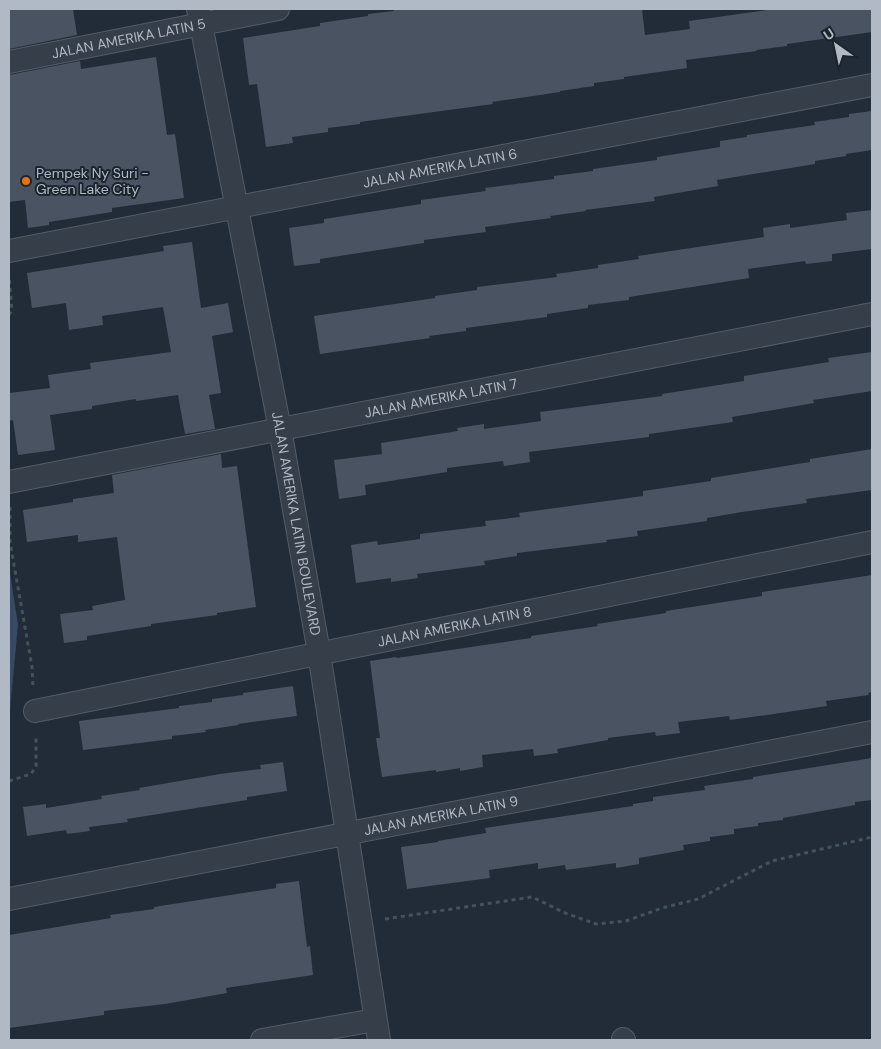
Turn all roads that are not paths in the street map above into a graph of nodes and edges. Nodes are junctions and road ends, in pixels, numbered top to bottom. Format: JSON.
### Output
{"nodes":[{"id":1,"x":278,"y":9,"type":"edge"},
{"id":2,"x":200,"y":16,"type":"edge"},
{"id":3,"x":9,"y":62,"type":"edge"},
{"id":4,"x":872,"y":85,"type":"edge"},
{"id":5,"x":237,"y":207,"type":"junction"},
{"id":6,"x":9,"y":251,"type":"edge"},
{"id":7,"x":872,"y":314,"type":"edge"},
{"id":8,"x":280,"y":429,"type":"junction"},
{"id":9,"x":9,"y":482,"type":"edge"},
{"id":10,"x":872,"y":542,"type":"edge"},
{"id":11,"x":319,"y":653,"type":"junction"},
{"id":12,"x":35,"y":711,"type":"road end"},
{"id":13,"x":872,"y":732,"type":"edge"},
{"id":14,"x":346,"y":834,"type":"junction"},
{"id":15,"x":9,"y":899,"type":"edge"},
{"id":16,"x":377,"y":1030,"type":"edge"},
{"id":17,"x":262,"y":1040,"type":"edge"}],
"edges":[{"from":1,"to":2,"type":"street","name":"JALAN AMERIKA LATIN 5"},
{"from":2,"to":3,"type":"street","name":"JALAN AMERIKA LATIN 5"},
{"from":2,"to":5,"type":"street","name":"JALAN AMERIKA LATIN BOULEVARD"},
{"from":4,"to":5,"type":"street","name":"JALAN AMERIKA LATIN 6"},
{"from":5,"to":6,"type":"street","name":"JALAN AMERIKA LATIN 6"},
{"from":5,"to":8,"type":"street","name":"JALAN AMERIKA LATIN BOULEVARD"},
{"from":7,"to":8,"type":"street","name":"JALAN AMERIKA LATIN 7"},
{"from":8,"to":9,"type":"street","name":"JALAN AMERIKA LATIN 7"},
{"from":8,"to":11,"type":"street","name":"JALAN AMERIKA LATIN BOULEVARD"},
{"from":10,"to":11,"type":"street","name":"JALAN AMERIKA LATIN 8"},
{"from":11,"to":12,"type":"street","name":"JALAN AMERIKA LATIN 8"},
{"from":11,"to":14,"type":"street","name":"JALAN AMERIKA LATIN BOULEVARD"},
{"from":13,"to":14,"type":"street","name":"JALAN AMERIKA LATIN 9"},
{"from":14,"to":15,"type":"street","name":"JALAN AMERIKA LATIN 9"},
{"from":14,"to":16,"type":"street","name":"JALAN AMERIKA LATIN BOULEVARD"},
{"from":16,"to":17,"type":"street"}]}
